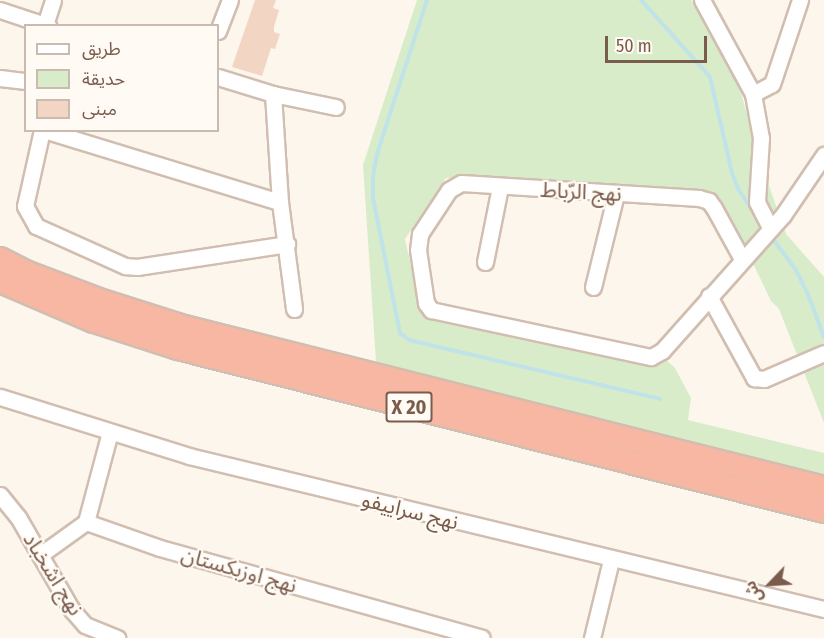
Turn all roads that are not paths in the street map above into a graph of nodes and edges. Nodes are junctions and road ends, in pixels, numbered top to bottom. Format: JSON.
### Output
{"nodes":[{"id":1,"x":53,"y":0,"type":"edge"},
{"id":2,"x":230,"y":0,"type":"edge"},
{"id":3,"x":702,"y":0,"type":"edge"},
{"id":4,"x":800,"y":0,"type":"edge"},
{"id":5,"x":0,"y":10,"type":"edge"},
{"id":6,"x":44,"y":24,"type":"edge"},
{"id":7,"x":47,"y":24,"type":"edge"},
{"id":8,"x":219,"y":29,"type":"edge"},
{"id":9,"x":219,"y":76,"type":"edge"},
{"id":10,"x":0,"y":78,"type":"edge"},
{"id":11,"x":24,"y":81,"type":"edge"},
{"id":12,"x":273,"y":94,"type":"junction"},
{"id":13,"x":753,"y":94,"type":"junction"},
{"id":14,"x":336,"y":107,"type":"dead end"},
{"id":15,"x":43,"y":132,"type":"edge"},
{"id":16,"x":50,"y":132,"type":"edge"},
{"id":17,"x":824,"y":155,"type":"edge"},
{"id":18,"x":500,"y":187,"type":"junction"},
{"id":19,"x":616,"y":194,"type":"junction"},
{"id":20,"x":280,"y":202,"type":"junction"},
{"id":21,"x":770,"y":228,"type":"junction"},
{"id":22,"x":287,"y":244,"type":"junction"},
{"id":23,"x":0,"y":258,"type":"edge"},
{"id":24,"x":742,"y":259,"type":"junction"},
{"id":25,"x":485,"y":262,"type":"dead end"},
{"id":26,"x":0,"y":281,"type":"edge"},
{"id":27,"x":593,"y":287,"type":"dead end"},
{"id":28,"x":709,"y":296,"type":"junction"},
{"id":29,"x":294,"y":309,"type":"dead end"},
{"id":30,"x":824,"y":353,"type":"edge"},
{"id":31,"x":0,"y":397,"type":"edge"},
{"id":32,"x":110,"y":432,"type":"junction"},
{"id":33,"x":824,"y":488,"type":"edge"},
{"id":34,"x":0,"y":495,"type":"edge"},
{"id":35,"x":824,"y":511,"type":"edge"},
{"id":36,"x":86,"y":522,"type":"junction"},
{"id":37,"x":40,"y":555,"type":"junction"},
{"id":38,"x":611,"y":560,"type":"junction"},
{"id":39,"x":824,"y":609,"type":"edge"},
{"id":40,"x":118,"y":638,"type":"edge"},
{"id":41,"x":482,"y":638,"type":"edge"},
{"id":42,"x":592,"y":638,"type":"edge"}],
"edges":[{"from":1,"to":7,"type":"street"},
{"from":2,"to":8,"type":"street"},
{"from":3,"to":13,"type":"street"},
{"from":4,"to":13,"type":"street"},
{"from":5,"to":6,"type":"street"},
{"from":9,"to":12,"type":"street"},
{"from":10,"to":11,"type":"street"},
{"from":12,"to":14,"type":"street"},
{"from":12,"to":20,"type":"street"},
{"from":13,"to":21,"type":"street"},
{"from":15,"to":22,"type":"street"},
{"from":16,"to":20,"type":"street"},
{"from":17,"to":21,"type":"street"},
{"from":18,"to":19,"type":"street","name":"نهج الرّباط"},
{"from":18,"to":25,"type":"street"},
{"from":18,"to":28,"type":"street","name":"نهج الرّباط"},
{"from":19,"to":24,"type":"street","name":"نهج الرّباط"},
{"from":19,"to":27,"type":"street"},
{"from":20,"to":22,"type":"street"},
{"from":21,"to":24,"type":"street"},
{"from":22,"to":29,"type":"street"},
{"from":23,"to":33,"type":"highway","number":"X 20"},
{"from":24,"to":28,"type":"street"},
{"from":26,"to":35,"type":"highway","number":"X 20"},
{"from":28,"to":30,"type":"street"},
{"from":31,"to":32,"type":"street","name":"نهج سراييفو"},
{"from":32,"to":36,"type":"street"},
{"from":32,"to":38,"type":"street","name":"نهج سراييفو"},
{"from":34,"to":37,"type":"street","name":"نهج اشخباد"},
{"from":36,"to":37,"type":"street"},
{"from":36,"to":41,"type":"street","name":"نهج اوزبكستان"},
{"from":37,"to":40,"type":"street","name":"نهج اشخباد"},
{"from":38,"to":39,"type":"street","name":"نهج سراييفو"},
{"from":38,"to":42,"type":"street"}]}
